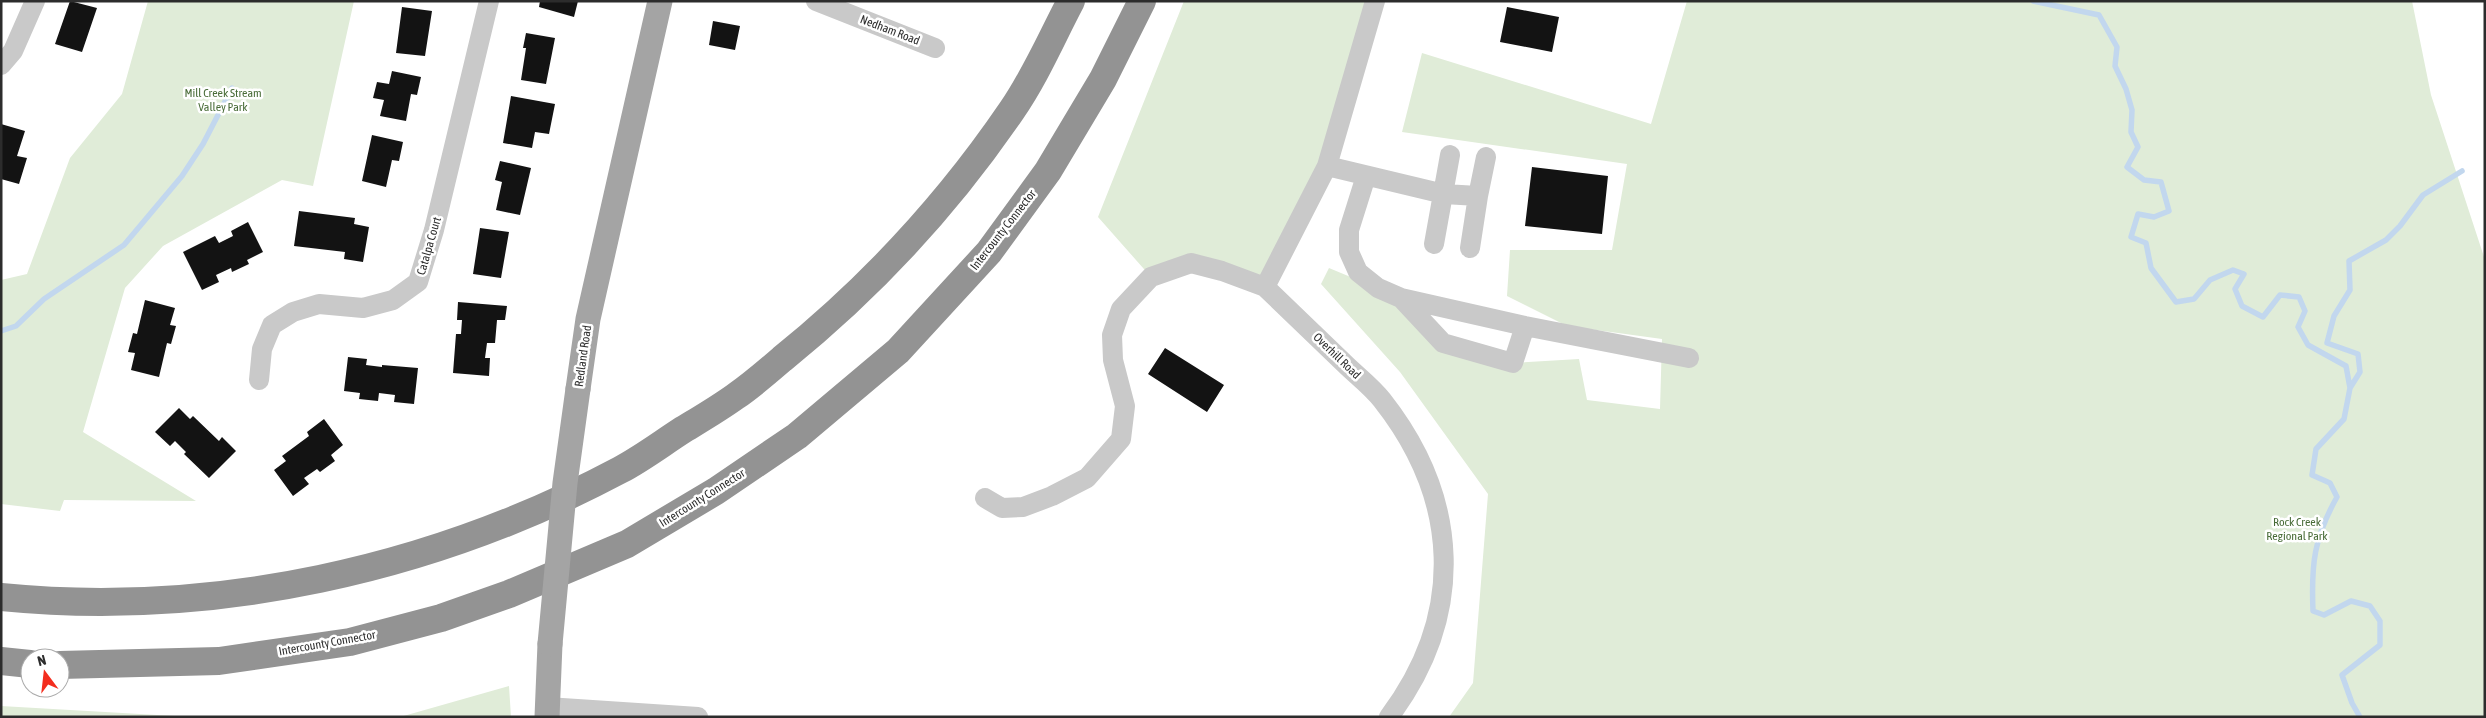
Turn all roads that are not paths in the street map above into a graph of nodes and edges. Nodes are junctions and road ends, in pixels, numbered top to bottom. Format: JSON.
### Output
{"nodes":[{"id":1,"x":35,"y":1,"type":"edge"},
{"id":2,"x":490,"y":1,"type":"edge"},
{"id":3,"x":660,"y":1,"type":"edge"},
{"id":4,"x":816,"y":1,"type":"edge"},
{"id":5,"x":1071,"y":1,"type":"edge"},
{"id":6,"x":1142,"y":1,"type":"edge"},
{"id":7,"x":1375,"y":1,"type":"edge"},
{"id":8,"x":936,"y":48,"type":"dead end"},
{"id":9,"x":1,"y":65,"type":"edge"},
{"id":10,"x":1450,"y":156,"type":"dead end"},
{"id":11,"x":1486,"y":157,"type":"dead end"},
{"id":12,"x":1327,"y":166,"type":"junction"},
{"id":13,"x":1366,"y":176,"type":"junction"},
{"id":14,"x":1444,"y":194,"type":"junction"},
{"id":15,"x":1478,"y":196,"type":"junction"},
{"id":16,"x":1434,"y":244,"type":"dead end"},
{"id":17,"x":1470,"y":248,"type":"dead end"},
{"id":18,"x":1265,"y":287,"type":"junction"},
{"id":19,"x":1401,"y":298,"type":"junction"},
{"id":20,"x":1525,"y":326,"type":"junction"},
{"id":21,"x":1689,"y":358,"type":"dead end"},
{"id":22,"x":259,"y":380,"type":"dead end"},
{"id":23,"x":985,"y":498,"type":"dead end"},
{"id":24,"x":1,"y":597,"type":"edge"},
{"id":25,"x":1,"y":661,"type":"edge"},
{"id":26,"x":20,"y":663,"type":"edge"},
{"id":27,"x":70,"y":665,"type":"edge"},
{"id":28,"x":547,"y":712,"type":"edge"},
{"id":29,"x":698,"y":717,"type":"edge"},
{"id":30,"x":1389,"y":717,"type":"edge"}],
"edges":[{"from":1,"to":9,"type":"street"},
{"from":2,"to":22,"type":"street","name":"Catalpa Court"},
{"from":3,"to":28,"type":"main road","name":"Redland Road","bridge":true},
{"from":4,"to":8,"type":"street","name":"Nedham Road"},
{"from":5,"to":24,"type":"highway"},
{"from":6,"to":27,"type":"highway","name":"Intercounty Connector"},
{"from":7,"to":12,"type":"street"},
{"from":10,"to":14,"type":"street"},
{"from":11,"to":15,"type":"street"},
{"from":12,"to":13,"type":"street"},
{"from":12,"to":18,"type":"street"},
{"from":13,"to":14,"type":"street"},
{"from":13,"to":19,"type":"street"},
{"from":14,"to":15,"type":"street"},
{"from":14,"to":16,"type":"street"},
{"from":15,"to":17,"type":"street"},
{"from":18,"to":23,"type":"street"},
{"from":18,"to":30,"type":"street","name":"Overhill Road"},
{"from":19,"to":20,"type":"street"},
{"from":19,"to":20,"type":"street"},
{"from":20,"to":21,"type":"street"},
{"from":25,"to":26,"type":"highway"},
{"from":28,"to":29,"type":"street"}]}
